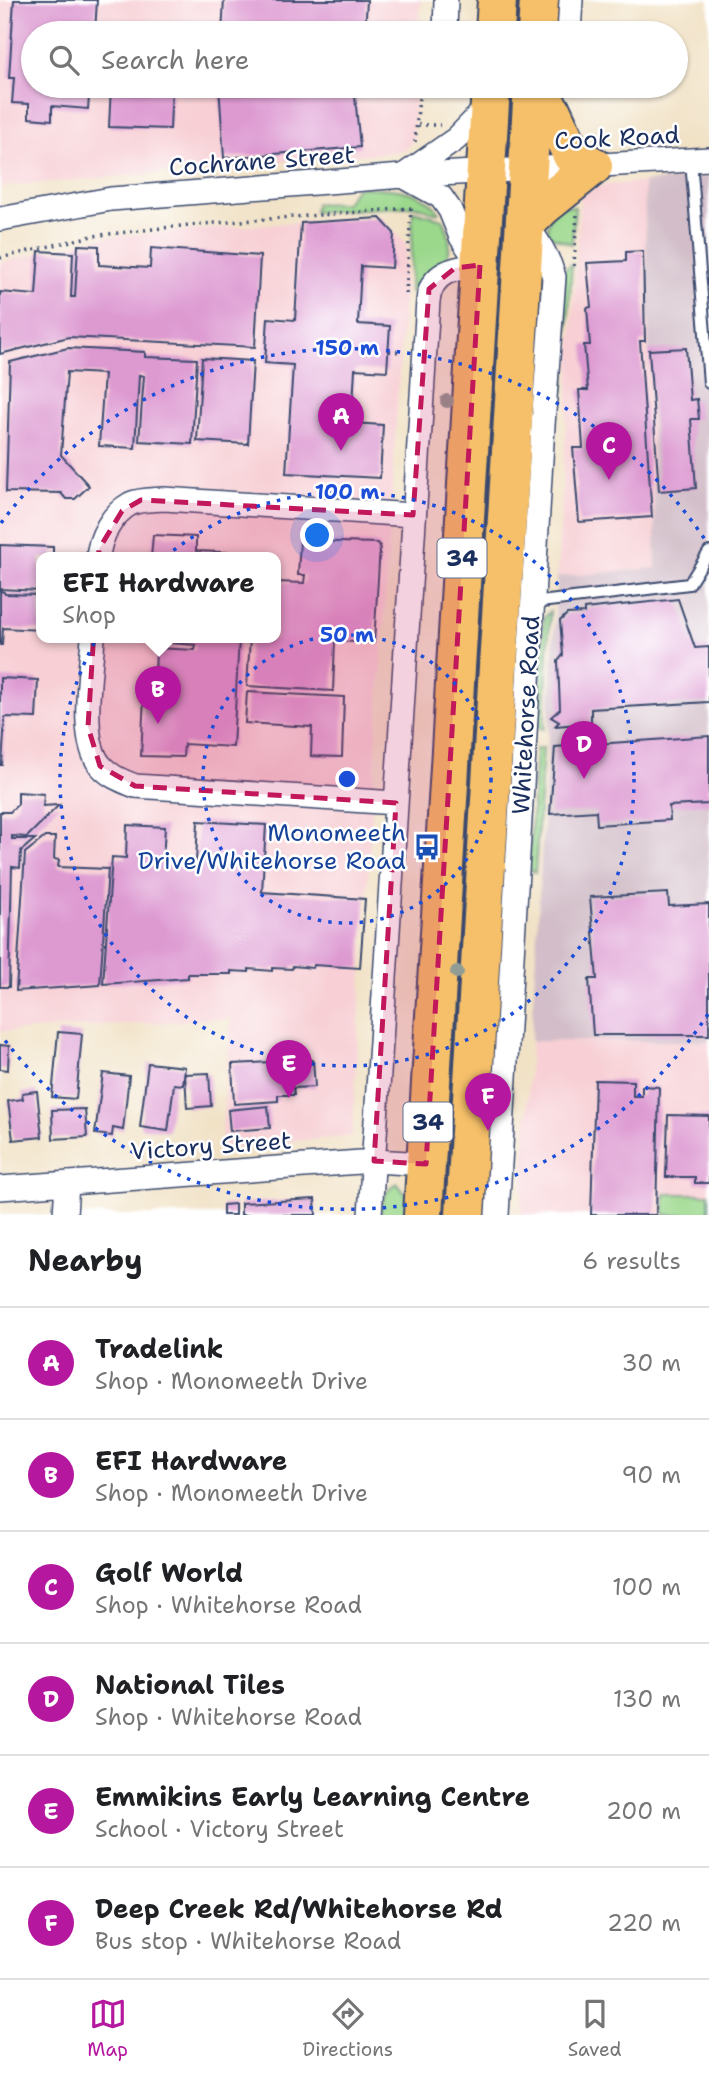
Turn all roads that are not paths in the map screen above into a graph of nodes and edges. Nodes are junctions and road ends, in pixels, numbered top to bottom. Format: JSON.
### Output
{"nodes":[{"id":1,"x":446,"y":0,"type":"edge"},
{"id":2,"x":497,"y":0,"type":"edge"},
{"id":3,"x":539,"y":0,"type":"edge"},
{"id":4,"x":571,"y":0,"type":"edge"},
{"id":5,"x":445,"y":21,"type":"edge"},
{"id":6,"x":496,"y":21,"type":"edge"},
{"id":7,"x":538,"y":21,"type":"edge"},
{"id":8,"x":570,"y":21,"type":"edge"},
{"id":9,"x":482,"y":98,"type":"edge"},
{"id":10,"x":486,"y":98,"type":"edge"},
{"id":11,"x":534,"y":98,"type":"edge"},
{"id":12,"x":543,"y":98,"type":"edge"},
{"id":13,"x":700,"y":159,"type":"edge"},
{"id":14,"x":593,"y":166,"type":"junction"},
{"id":15,"x":529,"y":170,"type":"junction"},
{"id":16,"x":486,"y":173,"type":"junction"},
{"id":17,"x":403,"y":176,"type":"junction"},
{"id":18,"x":0,"y":219,"type":"edge"},
{"id":19,"x":525,"y":224,"type":"junction"},
{"id":20,"x":480,"y":265,"type":"junction"},
{"id":21,"x":709,"y":383,"type":"edge"},
{"id":22,"x":413,"y":515,"type":"junction"},
{"id":23,"x":99,"y":552,"type":"edge"},
{"id":24,"x":709,"y":552,"type":"edge"},
{"id":25,"x":532,"y":603,"type":"junction"},
{"id":26,"x":93,"y":643,"type":"edge"},
{"id":27,"x":396,"y":803,"type":"junction"},
{"id":28,"x":500,"y":889,"type":"junction"},
{"id":29,"x":374,"y":1161,"type":"junction"},
{"id":30,"x":426,"y":1164,"type":"junction"},
{"id":31,"x":67,"y":1183,"type":"junction"},
{"id":32,"x":0,"y":1188,"type":"edge"},
{"id":33,"x":65,"y":1215,"type":"edge"},
{"id":34,"x":370,"y":1215,"type":"edge"},
{"id":35,"x":423,"y":1215,"type":"edge"},
{"id":36,"x":465,"y":1215,"type":"edge"},
{"id":37,"x":497,"y":1215,"type":"edge"}],
"edges":[{"from":1,"to":5,"type":"street"},
{"from":2,"to":6,"type":"highway"},
{"from":3,"to":7,"type":"highway"},
{"from":4,"to":8,"type":"street"},
{"from":9,"to":17,"type":"street"},
{"from":10,"to":16,"type":"highway","number":"34"},
{"from":11,"to":15,"type":"highway","name":"Whitehorse Road","number":"34"},
{"from":12,"to":14,"type":"highway"},
{"from":13,"to":14,"type":"street","name":"Cook Road"},
{"from":13,"to":21,"type":"lane"},
{"from":14,"to":15,"type":"street","name":"Cook Road"},
{"from":14,"to":19,"type":"highway"},
{"from":15,"to":16,"type":"street","name":"Cochrane Street"},
{"from":15,"to":19,"type":"highway","name":"Whitehorse Road","number":"34"},
{"from":16,"to":17,"type":"street","name":"Cochrane Street"},
{"from":16,"to":20,"type":"highway","number":"34"},
{"from":17,"to":18,"type":"street","name":"Cochrane Street"},
{"from":17,"to":20,"type":"street"},
{"from":19,"to":25,"type":"street","name":"Whitehorse Road"},
{"from":19,"to":28,"type":"highway","name":"Whitehorse Road","number":"34"},
{"from":20,"to":22,"type":"street"},
{"from":20,"to":30,"type":"highway","number":"34"},
{"from":22,"to":23,"type":"street"},
{"from":22,"to":27,"type":"street"},
{"from":24,"to":25,"type":"lane"},
{"from":25,"to":28,"type":"street","name":"Whitehorse Road"},
{"from":26,"to":27,"type":"street"},
{"from":27,"to":29,"type":"street"},
{"from":28,"to":36,"type":"highway","name":"Whitehorse Road","number":"34"},
{"from":28,"to":37,"type":"street","name":"Whitehorse Road"},
{"from":29,"to":30,"type":"street","name":"Victory Street"},
{"from":29,"to":31,"type":"street","name":"Victory Street"},
{"from":29,"to":34,"type":"street"},
{"from":30,"to":35,"type":"highway","number":"34"},
{"from":31,"to":32,"type":"street","name":"Victory Street"},
{"from":31,"to":33,"type":"street"}]}
